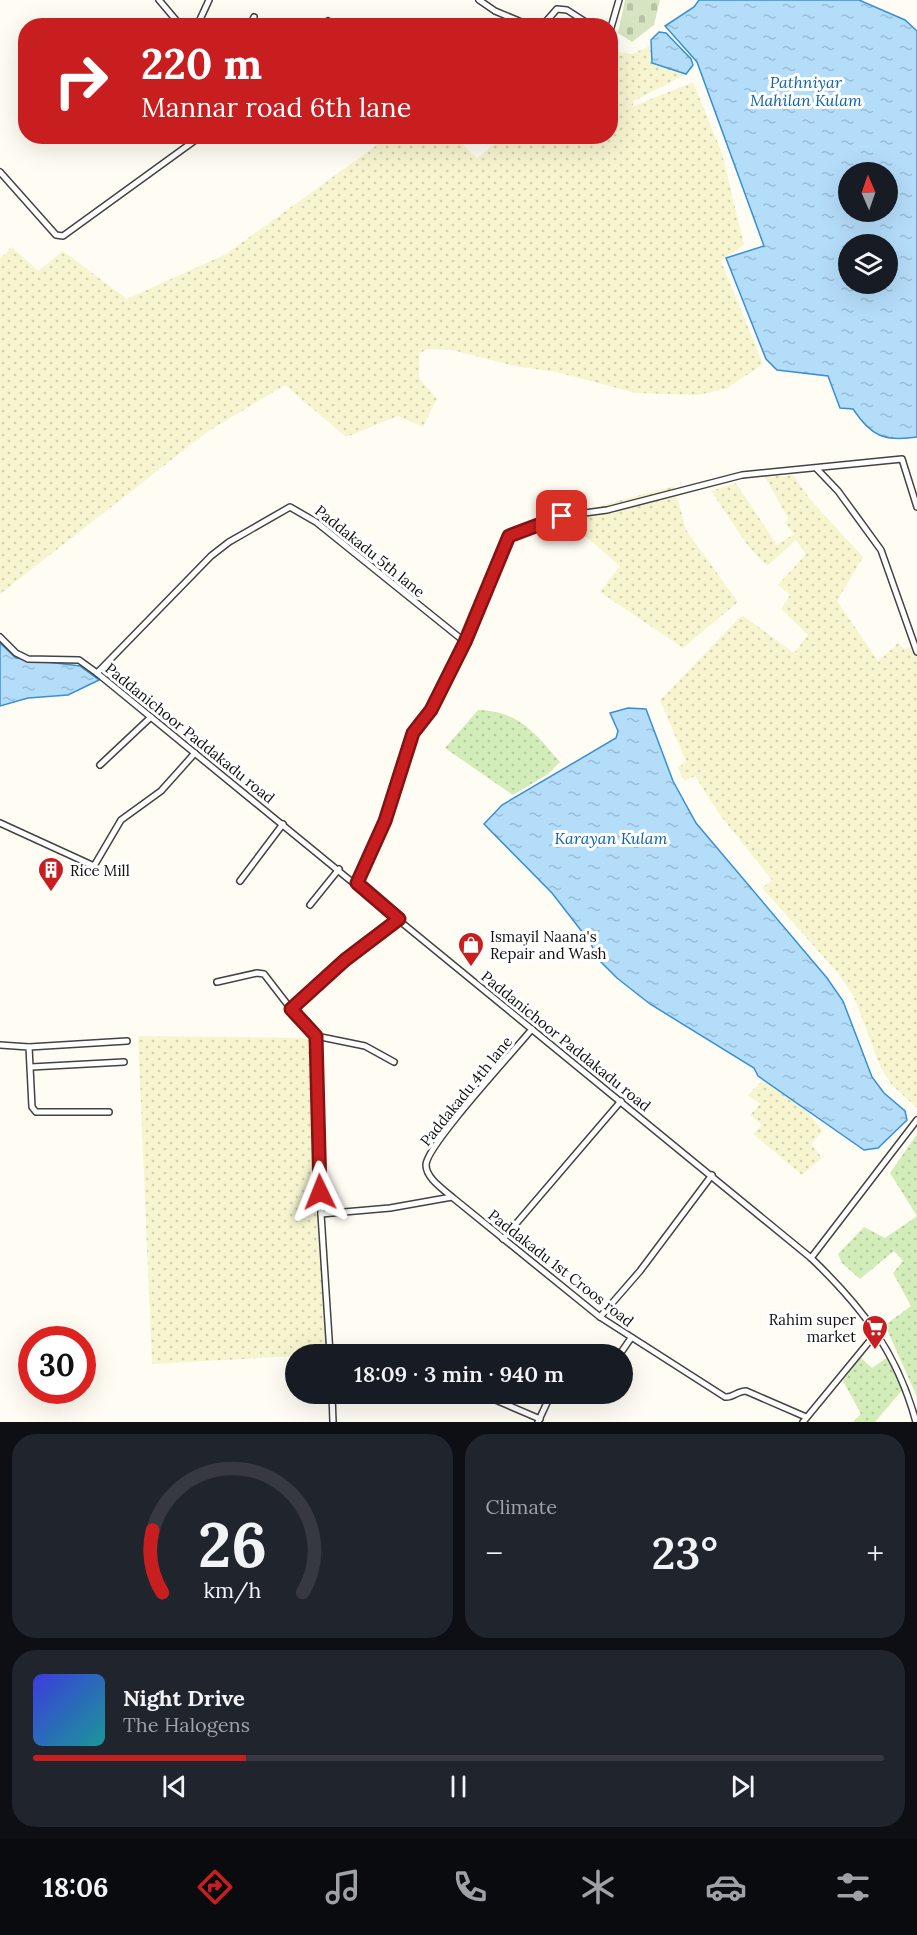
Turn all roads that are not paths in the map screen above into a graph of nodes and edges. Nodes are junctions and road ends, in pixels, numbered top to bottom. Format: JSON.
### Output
{"nodes":[{"id":1,"x":159,"y":0,"type":"edge"},
{"id":2,"x":209,"y":0,"type":"edge"},
{"id":3,"x":479,"y":0,"type":"edge"},
{"id":4,"x":619,"y":0,"type":"edge"},
{"id":5,"x":174,"y":18,"type":"edge"},
{"id":6,"x":201,"y":18,"type":"edge"},
{"id":7,"x":512,"y":18,"type":"edge"},
{"id":8,"x":549,"y":18,"type":"edge"},
{"id":9,"x":580,"y":18,"type":"edge"},
{"id":10,"x":614,"y":18,"type":"edge"},
{"id":11,"x":190,"y":144,"type":"edge"},
{"id":12,"x":0,"y":172,"type":"edge"},
{"id":13,"x":817,"y":469,"type":"junction"},
{"id":14,"x":917,"y":507,"type":"edge"},
{"id":15,"x":0,"y":637,"type":"edge"},
{"id":16,"x":465,"y":642,"type":"junction"},
{"id":17,"x":917,"y":652,"type":"edge"},
{"id":18,"x":97,"y":673,"type":"junction"},
{"id":19,"x":151,"y":717,"type":"junction"},
{"id":20,"x":195,"y":753,"type":"junction"},
{"id":21,"x":100,"y":765,"type":"dead end"},
{"id":22,"x":0,"y":823,"type":"edge"},
{"id":23,"x":283,"y":824,"type":"junction"},
{"id":24,"x":339,"y":869,"type":"junction"},
{"id":25,"x":240,"y":881,"type":"dead end"},
{"id":26,"x":357,"y":883,"type":"junction"},
{"id":27,"x":310,"y":905,"type":"dead end"},
{"id":28,"x":399,"y":919,"type":"junction"},
{"id":29,"x":217,"y":982,"type":"dead end"},
{"id":30,"x":291,"y":1009,"type":"junction"},
{"id":31,"x":532,"y":1029,"type":"junction"},
{"id":32,"x":316,"y":1036,"type":"junction"},
{"id":33,"x":127,"y":1041,"type":"dead end"},
{"id":34,"x":0,"y":1045,"type":"edge"},
{"id":35,"x":29,"y":1047,"type":"junction"},
{"id":36,"x":124,"y":1062,"type":"dead end"},
{"id":37,"x":394,"y":1062,"type":"dead end"},
{"id":38,"x":32,"y":1066,"type":"junction"},
{"id":39,"x":621,"y":1101,"type":"junction"},
{"id":40,"x":109,"y":1112,"type":"dead end"},
{"id":41,"x":917,"y":1120,"type":"edge"},
{"id":42,"x":712,"y":1175,"type":"junction"},
{"id":43,"x":452,"y":1197,"type":"junction"},
{"id":44,"x":321,"y":1214,"type":"junction"},
{"id":45,"x":503,"y":1239,"type":"junction"},
{"id":46,"x":811,"y":1258,"type":"junction"},
{"id":47,"x":600,"y":1317,"type":"junction"},
{"id":48,"x":877,"y":1332,"type":"junction"},
{"id":49,"x":631,"y":1338,"type":"junction"},
{"id":50,"x":329,"y":1344,"type":"edge"},
{"id":51,"x":627,"y":1344,"type":"edge"},
{"id":52,"x":332,"y":1404,"type":"edge"},
{"id":53,"x":503,"y":1404,"type":"edge"},
{"id":54,"x":547,"y":1404,"type":"edge"},
{"id":55,"x":804,"y":1420,"type":"edge"},
{"id":56,"x":539,"y":1421,"type":"edge"},
{"id":57,"x":333,"y":1422,"type":"edge"},
{"id":58,"x":916,"y":1422,"type":"edge"}],
"edges":[{"from":1,"to":5,"type":"street"},
{"from":2,"to":6,"type":"street"},
{"from":3,"to":7,"type":"street"},
{"from":4,"to":10,"type":"street"},
{"from":8,"to":9,"type":"street"},
{"from":11,"to":12,"type":"street"},
{"from":13,"to":14,"type":"street"},
{"from":13,"to":16,"type":"street"},
{"from":13,"to":17,"type":"street"},
{"from":15,"to":18,"type":"street","name":"Paddanichoor Paddakadu road"},
{"from":16,"to":18,"type":"street","name":"Paddakadu 5th lane"},
{"from":16,"to":26,"type":"street"},
{"from":18,"to":19,"type":"street","name":"Paddanichoor Paddakadu road"},
{"from":19,"to":20,"type":"street","name":"Paddanichoor Paddakadu road"},
{"from":19,"to":21,"type":"street"},
{"from":20,"to":22,"type":"street"},
{"from":20,"to":23,"type":"street","name":"Paddanichoor Paddakadu road"},
{"from":23,"to":24,"type":"street","name":"Paddanichoor Paddakadu road"},
{"from":23,"to":25,"type":"street"},
{"from":24,"to":26,"type":"street","name":"Paddanichoor Paddakadu road"},
{"from":24,"to":27,"type":"street"},
{"from":26,"to":28,"type":"street","name":"Paddanichoor Paddakadu road"},
{"from":28,"to":30,"type":"street"},
{"from":28,"to":31,"type":"street","name":"Paddanichoor Paddakadu road"},
{"from":29,"to":30,"type":"street"},
{"from":30,"to":32,"type":"street"},
{"from":31,"to":39,"type":"street","name":"Paddanichoor Paddakadu road"},
{"from":31,"to":43,"type":"street","name":"Paddakadu 4th lane"},
{"from":32,"to":37,"type":"street"},
{"from":32,"to":44,"type":"street"},
{"from":33,"to":35,"type":"street"},
{"from":34,"to":35,"type":"street"},
{"from":35,"to":38,"type":"street"},
{"from":36,"to":38,"type":"street"},
{"from":38,"to":40,"type":"street"},
{"from":39,"to":42,"type":"street","name":"Paddanichoor Paddakadu road"},
{"from":39,"to":45,"type":"street"},
{"from":41,"to":46,"type":"street"},
{"from":42,"to":46,"type":"street","name":"Paddanichoor Paddakadu road"},
{"from":42,"to":47,"type":"street"},
{"from":43,"to":44,"type":"street"},
{"from":43,"to":45,"type":"street","name":"Paddakadu 1st Croos road"},
{"from":44,"to":50,"type":"street"},
{"from":45,"to":47,"type":"street","name":"Paddakadu 1st Croos road"},
{"from":46,"to":48,"type":"street","name":"Paddanichoor Paddakadu road"},
{"from":47,"to":49,"type":"street","name":"Paddakadu 1st Croos road"},
{"from":48,"to":55,"type":"street"},
{"from":48,"to":58,"type":"street","name":"Paddanichoor Paddakadu road"},
{"from":49,"to":51,"type":"street"},
{"from":49,"to":55,"type":"street","name":"Paddakadu 1st Croos road"},
{"from":52,"to":57,"type":"street"},
{"from":53,"to":56,"type":"street"},
{"from":54,"to":56,"type":"street"}]}
